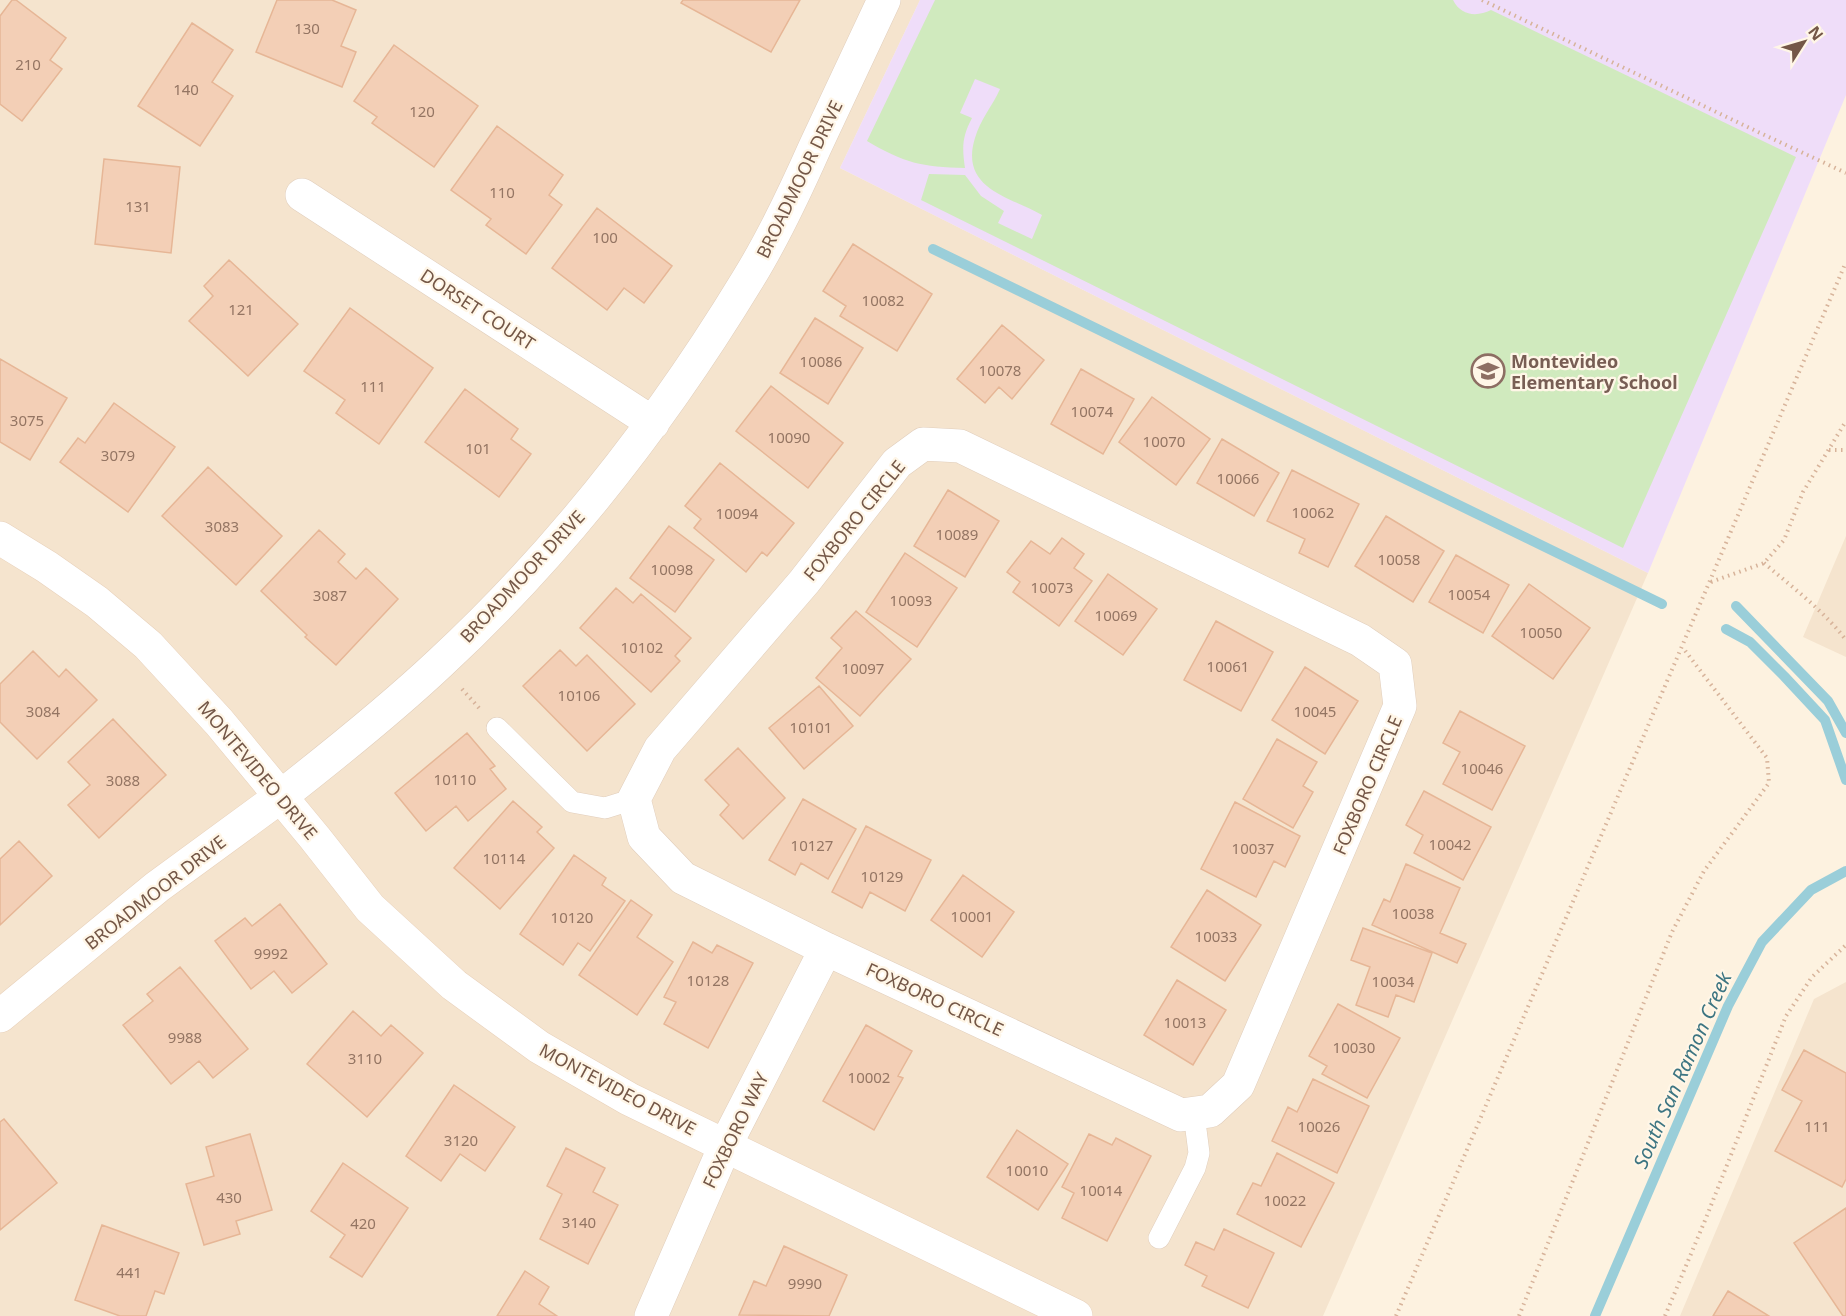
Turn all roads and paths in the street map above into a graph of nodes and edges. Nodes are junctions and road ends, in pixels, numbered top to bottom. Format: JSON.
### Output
{"nodes":[{"id":1,"x":884,"y":0,"type":"edge"},
{"id":2,"x":1482,"y":0,"type":"edge"},
{"id":3,"x":1846,"y":172,"type":"edge"},
{"id":4,"x":302,"y":195,"type":"dead end"},
{"id":5,"x":1846,"y":262,"type":"edge"},
{"id":6,"x":1846,"y":421,"type":"edge"},
{"id":7,"x":653,"y":423,"type":"junction"},
{"id":8,"x":1828,"y":450,"type":"junction"},
{"id":9,"x":1846,"y":450,"type":"edge"},
{"id":10,"x":0,"y":538,"type":"edge"},
{"id":11,"x":1764,"y":563,"type":"junction"},
{"id":12,"x":1710,"y":583,"type":"junction"},
{"id":13,"x":1846,"y":640,"type":"edge"},
{"id":14,"x":1682,"y":648,"type":"junction"},
{"id":15,"x":440,"y":663,"type":"junction"},
{"id":16,"x":497,"y":728,"type":"joint"},
{"id":17,"x":280,"y":796,"type":"junction"},
{"id":18,"x":634,"y":799,"type":"junction"},
{"id":19,"x":1846,"y":945,"type":"edge"},
{"id":20,"x":826,"y":949,"type":"junction"},
{"id":21,"x":0,"y":1016,"type":"edge"},
{"id":22,"x":1194,"y":1114,"type":"junction"},
{"id":23,"x":725,"y":1146,"type":"junction"},
{"id":24,"x":1159,"y":1238,"type":"dead end"},
{"id":25,"x":651,"y":1316,"type":"edge"},
{"id":26,"x":1076,"y":1316,"type":"edge"},
{"id":27,"x":1396,"y":1316,"type":"edge"},
{"id":28,"x":1519,"y":1316,"type":"edge"},
{"id":29,"x":1665,"y":1316,"type":"edge"}],
"edges":[{"from":1,"to":7,"type":"street","name":"BROADMOOR DRIVE"},
{"from":2,"to":3,"type":"path"},
{"from":4,"to":7,"type":"street","name":"DORSET COURT"},
{"from":5,"to":12,"type":"path"},
{"from":6,"to":8,"type":"path"},
{"from":7,"to":15,"type":"street","name":"BROADMOOR DRIVE"},
{"from":8,"to":9,"type":"path"},
{"from":8,"to":11,"type":"path"},
{"from":10,"to":17,"type":"street","name":"MONTEVIDEO DRIVE"},
{"from":11,"to":12,"type":"path"},
{"from":11,"to":13,"type":"path"},
{"from":12,"to":14,"type":"path"},
{"from":14,"to":27,"type":"path"},
{"from":14,"to":28,"type":"path"},
{"from":15,"to":16,"type":"path"},
{"from":15,"to":17,"type":"street","name":"BROADMOOR DRIVE"},
{"from":16,"to":18,"type":"lane"},
{"from":17,"to":21,"type":"street","name":"BROADMOOR DRIVE"},
{"from":17,"to":23,"type":"street","name":"MONTEVIDEO DRIVE"},
{"from":18,"to":20,"type":"street","name":"FOXBORO CIRCLE"},
{"from":18,"to":22,"type":"street","name":"FOXBORO CIRCLE"},
{"from":19,"to":29,"type":"path"},
{"from":20,"to":22,"type":"street","name":"FOXBORO CIRCLE"},
{"from":20,"to":23,"type":"street","name":"FOXBORO WAY"},
{"from":22,"to":24,"type":"lane"},
{"from":23,"to":25,"type":"street","name":"FOXBORO WAY"},
{"from":23,"to":26,"type":"street","name":"MONTEVIDEO DRIVE"}]}
